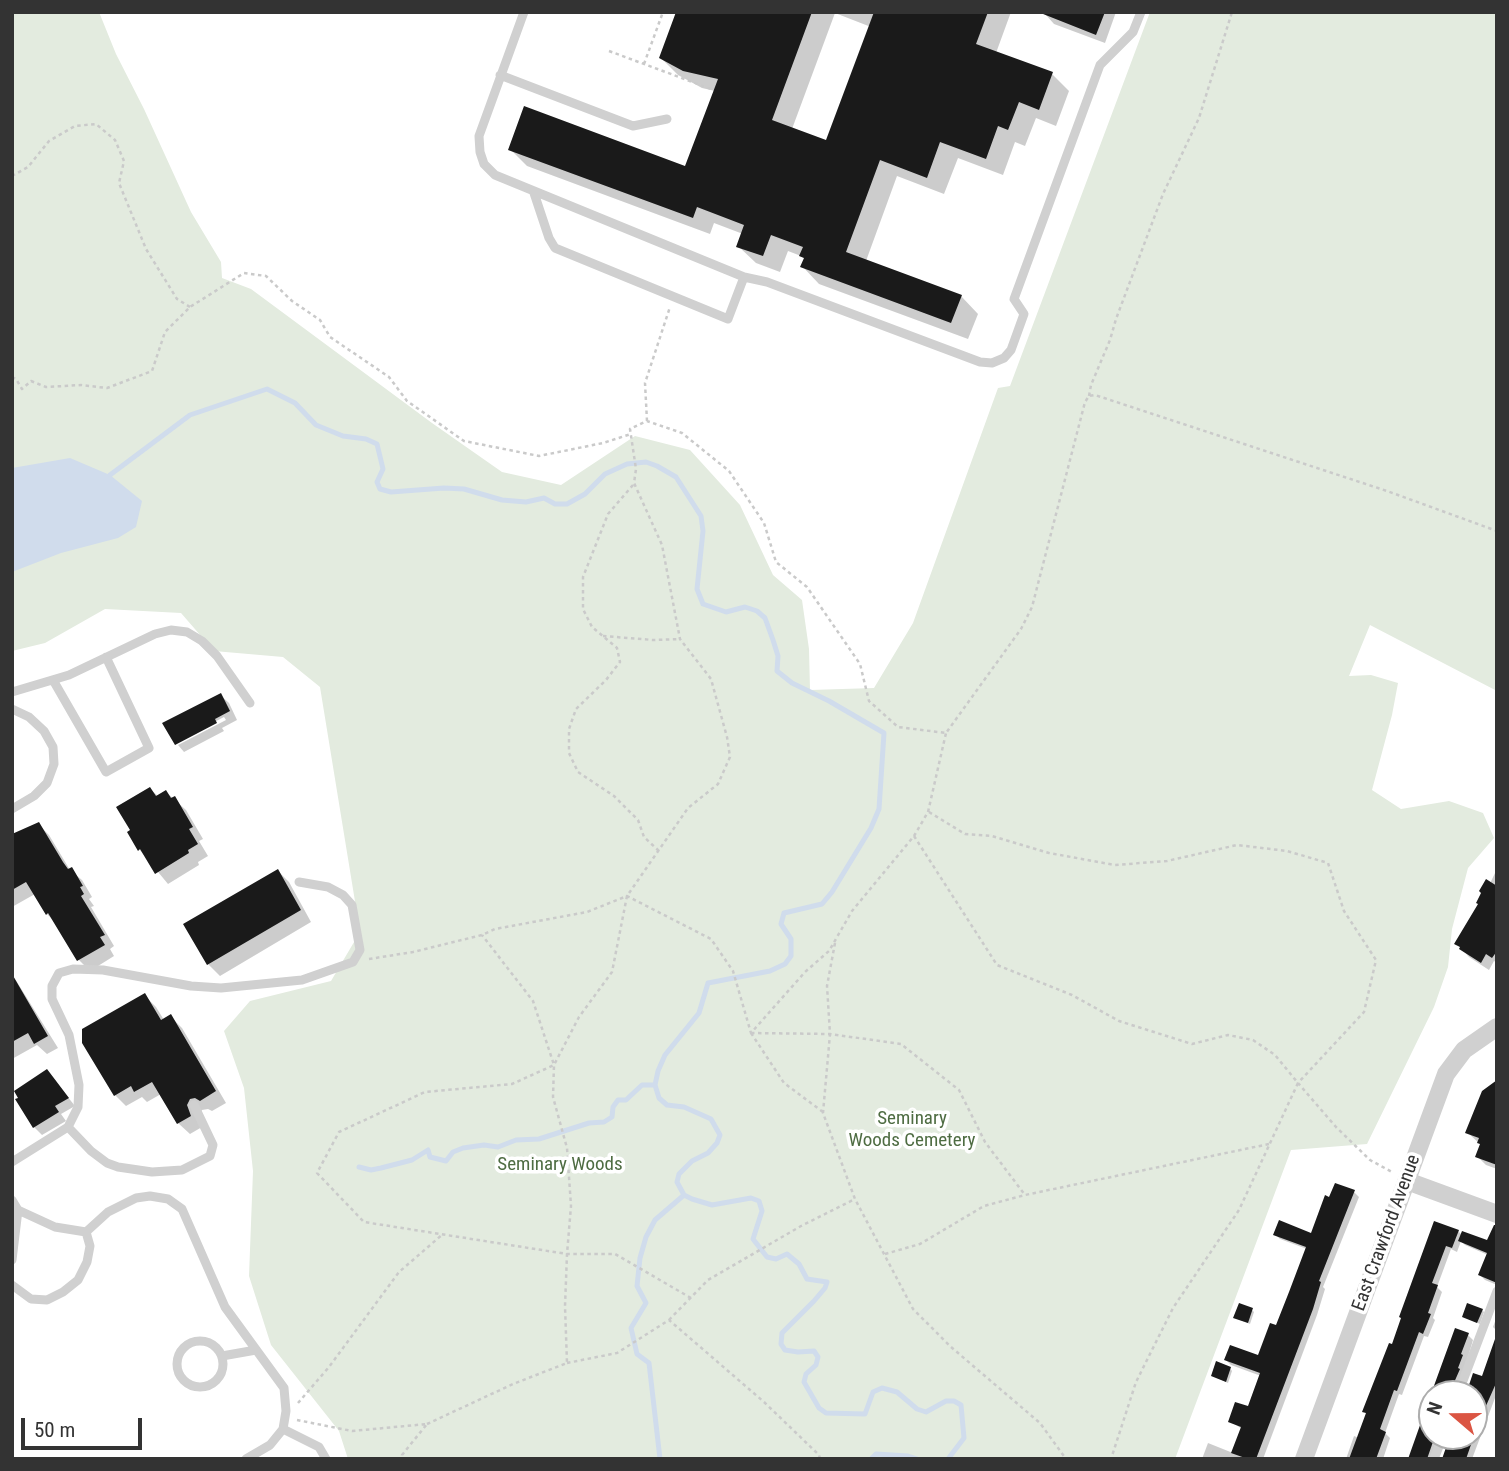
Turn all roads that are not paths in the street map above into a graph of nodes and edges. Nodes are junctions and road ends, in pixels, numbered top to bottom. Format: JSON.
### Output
{"nodes":[{"id":1,"x":524,"y":12,"type":"edge"},
{"id":2,"x":1141,"y":12,"type":"edge"},
{"id":3,"x":500,"y":75,"type":"junction"},
{"id":4,"x":667,"y":119,"type":"dead end"},
{"id":5,"x":534,"y":193,"type":"junction"},
{"id":6,"x":744,"y":277,"type":"junction"},
{"id":7,"x":106,"y":657,"type":"junction"},
{"id":8,"x":53,"y":680,"type":"junction"},
{"id":9,"x":12,"y":692,"type":"edge"},
{"id":10,"x":250,"y":703,"type":"dead end"},
{"id":11,"x":12,"y":709,"type":"edge"},
{"id":12,"x":12,"y":809,"type":"edge"},
{"id":13,"x":299,"y":882,"type":"dead end"},
{"id":14,"x":1497,"y":1027,"type":"edge"},
{"id":15,"x":194,"y":1105,"type":"dead end"},
{"id":16,"x":68,"y":1127,"type":"junction"},
{"id":17,"x":12,"y":1162,"type":"edge"},
{"id":18,"x":1407,"y":1181,"type":"junction"},
{"id":19,"x":12,"y":1200,"type":"edge"},
{"id":20,"x":18,"y":1210,"type":"junction"},
{"id":21,"x":1497,"y":1214,"type":"edge"},
{"id":22,"x":86,"y":1232,"type":"junction"},
{"id":23,"x":12,"y":1260,"type":"edge"},
{"id":24,"x":12,"y":1285,"type":"edge"},
{"id":25,"x":1497,"y":1290,"type":"edge"},
{"id":26,"x":256,"y":1350,"type":"junction"},
{"id":27,"x":222,"y":1356,"type":"junction"},
{"id":28,"x":1463,"y":1380,"type":"edge"},
{"id":29,"x":283,"y":1429,"type":"junction"},
{"id":30,"x":246,"y":1459,"type":"edge"},
{"id":31,"x":326,"y":1459,"type":"edge"},
{"id":32,"x":1304,"y":1459,"type":"edge"}],
"edges":[{"from":1,"to":3,"type":"lane"},
{"from":2,"to":6,"type":"lane"},
{"from":3,"to":4,"type":"lane"},
{"from":3,"to":5,"type":"lane"},
{"from":5,"to":6,"type":"lane"},
{"from":5,"to":6,"type":"lane"},
{"from":7,"to":8,"type":"lane"},
{"from":7,"to":8,"type":"lane"},
{"from":7,"to":10,"type":"lane"},
{"from":8,"to":9,"type":"lane"},
{"from":11,"to":12,"type":"lane"},
{"from":13,"to":16,"type":"lane"},
{"from":14,"to":18,"type":"street","name":"East Crawford Avenue"},
{"from":15,"to":16,"type":"lane"},
{"from":16,"to":17,"type":"lane"},
{"from":18,"to":21,"type":"street"},
{"from":18,"to":32,"type":"street","name":"East Crawford Avenue"},
{"from":19,"to":20,"type":"lane"},
{"from":20,"to":22,"type":"lane"},
{"from":20,"to":23,"type":"lane"},
{"from":22,"to":24,"type":"lane"},
{"from":22,"to":26,"type":"lane"},
{"from":25,"to":28,"type":"lane"},
{"from":26,"to":27,"type":"lane"},
{"from":26,"to":29,"type":"lane"},
{"from":27,"to":27,"type":"lane"},
{"from":29,"to":30,"type":"lane"},
{"from":29,"to":31,"type":"lane"}]}
